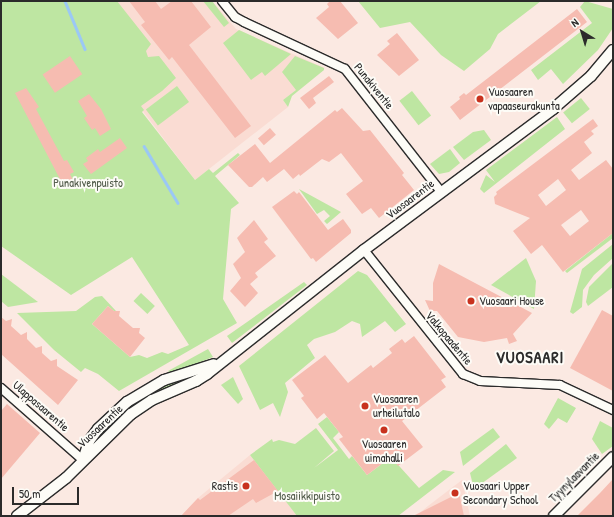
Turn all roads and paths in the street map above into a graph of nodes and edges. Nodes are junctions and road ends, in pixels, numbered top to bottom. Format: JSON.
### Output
{"nodes":[{"id":1,"x":222,"y":1,"type":"edge"},
{"id":2,"x":613,"y":50,"type":"edge"},
{"id":3,"x":441,"y":192,"type":"junction"},
{"id":4,"x":364,"y":250,"type":"junction"},
{"id":5,"x":1,"y":388,"type":"edge"},
{"id":6,"x":613,"y":410,"type":"edge"},
{"id":7,"x":613,"y":457,"type":"edge"},
{"id":8,"x":82,"y":460,"type":"junction"},
{"id":9,"x":19,"y":515,"type":"edge"},
{"id":10,"x":554,"y":516,"type":"edge"}],
"edges":[{"from":1,"to":3,"type":"street","name":"Punakiventie"},
{"from":2,"to":3,"type":"street","name":"Vuosaarentie"},
{"from":3,"to":4,"type":"street","name":"Vuosaarentie"},
{"from":4,"to":6,"type":"street","name":"Valkopaadentie"},
{"from":4,"to":8,"type":"street","name":"Vuosaarentie"},
{"from":5,"to":8,"type":"street","name":"Ulappasaarentie"},
{"from":7,"to":10,"type":"street","name":"Tyynylaavantie"},
{"from":8,"to":9,"type":"street","name":"Vuosaarentie"}]}
